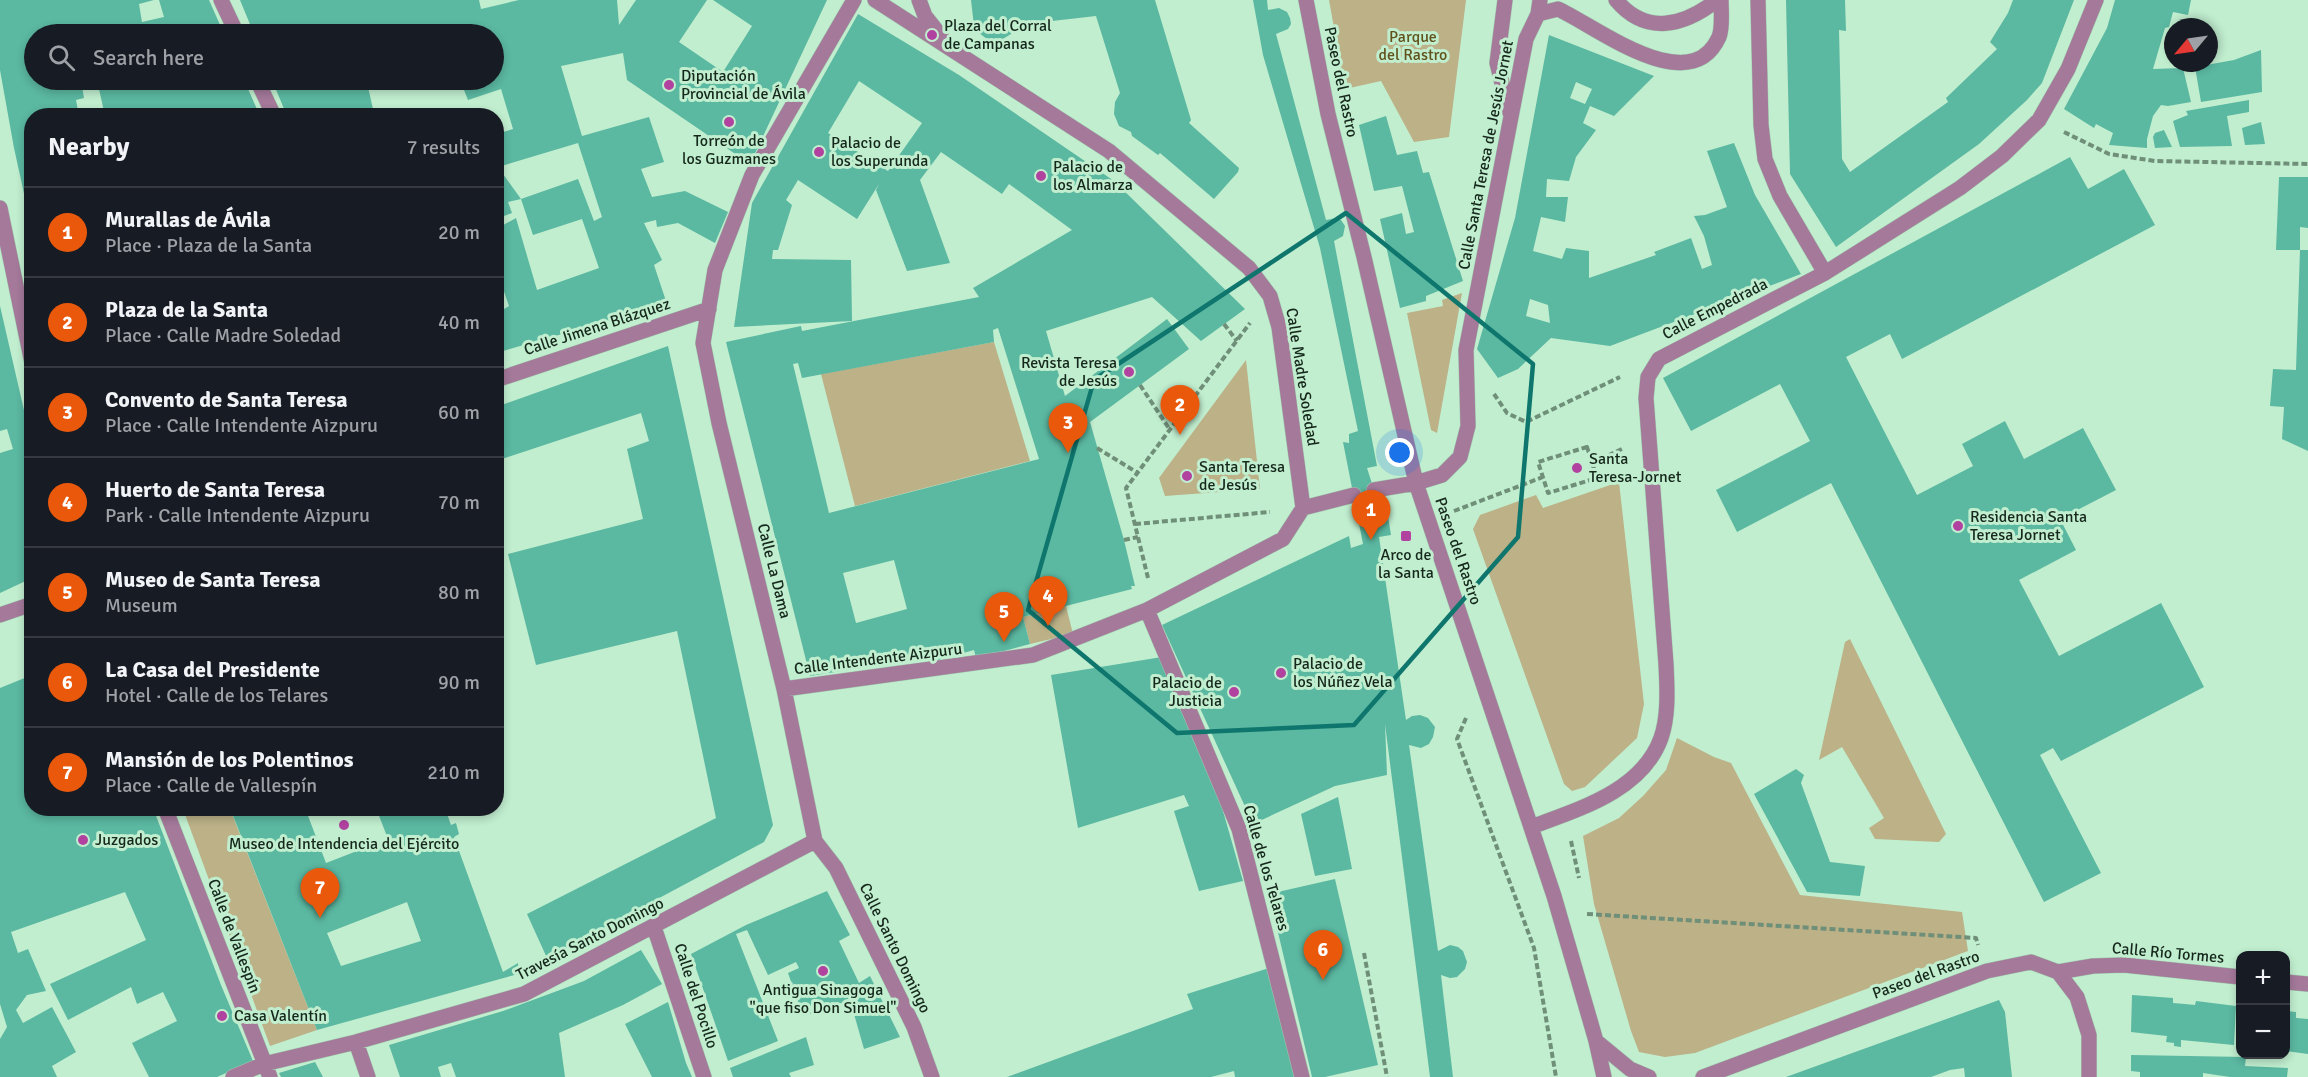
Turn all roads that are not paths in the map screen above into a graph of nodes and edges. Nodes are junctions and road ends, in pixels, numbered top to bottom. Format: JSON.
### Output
{"nodes":[{"id":1,"x":221,"y":0,"type":"edge"},
{"id":2,"x":854,"y":0,"type":"edge"},
{"id":3,"x":875,"y":0,"type":"edge"},
{"id":4,"x":919,"y":0,"type":"edge"},
{"id":5,"x":1306,"y":0,"type":"edge"},
{"id":6,"x":1505,"y":0,"type":"edge"},
{"id":7,"x":1616,"y":0,"type":"edge"},
{"id":8,"x":1719,"y":0,"type":"edge"},
{"id":9,"x":1758,"y":0,"type":"edge"},
{"id":10,"x":2097,"y":0,"type":"edge"},
{"id":11,"x":1539,"y":7,"type":"edge"},
{"id":12,"x":232,"y":24,"type":"edge"},
{"id":13,"x":951,"y":50,"type":"junction"},
{"id":14,"x":262,"y":90,"type":"edge"},
{"id":15,"x":270,"y":108,"type":"edge"},
{"id":16,"x":1510,"y":117,"type":"junction"},
{"id":17,"x":0,"y":208,"type":"edge"},
{"id":18,"x":1826,"y":273,"type":"junction"},
{"id":19,"x":709,"y":309,"type":"junction"},
{"id":20,"x":24,"y":324,"type":"edge"},
{"id":21,"x":504,"y":377,"type":"edge"},
{"id":22,"x":1416,"y":483,"type":"junction"},
{"id":23,"x":1374,"y":490,"type":"dead end"},
{"id":24,"x":1354,"y":495,"type":"dead end"},
{"id":25,"x":1304,"y":508,"type":"junction"},
{"id":26,"x":24,"y":607,"type":"edge"},
{"id":27,"x":1147,"y":610,"type":"junction"},
{"id":28,"x":0,"y":615,"type":"edge"},
{"id":29,"x":784,"y":689,"type":"junction"},
{"id":30,"x":168,"y":816,"type":"edge"},
{"id":31,"x":1531,"y":827,"type":"junction"},
{"id":32,"x":815,"y":841,"type":"junction"},
{"id":33,"x":654,"y":927,"type":"junction"},
{"id":34,"x":2058,"y":972,"type":"junction"},
{"id":35,"x":2236,"y":976,"type":"edge"},
{"id":36,"x":2290,"y":982,"type":"edge"},
{"id":37,"x":2308,"y":984,"type":"edge"},
{"id":38,"x":1596,"y":1041,"type":"junction"},
{"id":39,"x":356,"y":1042,"type":"junction"},
{"id":40,"x":267,"y":1070,"type":"edge"},
{"id":41,"x":233,"y":1077,"type":"edge"},
{"id":42,"x":368,"y":1077,"type":"edge"},
{"id":43,"x":704,"y":1077,"type":"edge"},
{"id":44,"x":932,"y":1077,"type":"edge"},
{"id":45,"x":1302,"y":1077,"type":"edge"},
{"id":46,"x":1604,"y":1077,"type":"edge"},
{"id":47,"x":1649,"y":1077,"type":"edge"},
{"id":48,"x":1703,"y":1077,"type":"edge"},
{"id":49,"x":2089,"y":1077,"type":"edge"}],
"edges":[{"from":1,"to":12,"type":"street"},
{"from":2,"to":19,"type":"street","name":"Calle La Dama"},
{"from":3,"to":13,"type":"street"},
{"from":4,"to":13,"type":"street"},
{"from":5,"to":22,"type":"street","name":"Paseo del Rastro"},
{"from":6,"to":16,"type":"street"},
{"from":7,"to":8,"type":"street"},
{"from":8,"to":11,"type":"street","name":"Calle Santa Teresa de Jesús Jornet"},
{"from":9,"to":18,"type":"street"},
{"from":10,"to":18,"type":"street","name":"Calle Empedrada"},
{"from":11,"to":16,"type":"street","name":"Calle Santa Teresa de Jesús Jornet"},
{"from":13,"to":25,"type":"street","name":"Calle Madre Soledad"},
{"from":14,"to":15,"type":"street"},
{"from":16,"to":22,"type":"street","name":"Calle Santa Teresa de Jesús Jornet"},
{"from":17,"to":20,"type":"street"},
{"from":18,"to":31,"type":"street","name":"Calle Empedrada"},
{"from":19,"to":21,"type":"street","name":"Calle Jimena Blázquez"},
{"from":19,"to":29,"type":"street","name":"Calle La Dama"},
{"from":22,"to":23,"type":"street","name":"Calle Santa Teresa de Jesús Jornet"},
{"from":22,"to":31,"type":"street","name":"Paseo del Rastro"},
{"from":24,"to":25,"type":"street"},
{"from":25,"to":27,"type":"street","name":"Calle Intendente Aizpuru"},
{"from":26,"to":28,"type":"street"},
{"from":27,"to":29,"type":"street","name":"Calle Intendente Aizpuru"},
{"from":27,"to":45,"type":"street","name":"Calle de los Telares"},
{"from":29,"to":32,"type":"street","name":"Calle La Dama"},
{"from":30,"to":40,"type":"street","name":"Calle de Vallespín"},
{"from":31,"to":38,"type":"street","name":"Paseo del Rastro"},
{"from":32,"to":33,"type":"street","name":"Travesía Santo Domingo"},
{"from":32,"to":44,"type":"street","name":"Calle Santo Domingo"},
{"from":33,"to":39,"type":"street","name":"Travesía Santo Domingo"},
{"from":33,"to":43,"type":"street","name":"Calle del Pocillo"},
{"from":34,"to":35,"type":"street","name":"Calle Río Tormes"},
{"from":34,"to":48,"type":"street","name":"Paseo del Rastro"},
{"from":34,"to":49,"type":"street"},
{"from":36,"to":37,"type":"street"},
{"from":38,"to":46,"type":"street","name":"Paseo del Rastro"},
{"from":38,"to":47,"type":"street"},
{"from":39,"to":40,"type":"street","name":"Travesía Santo Domingo"},
{"from":39,"to":42,"type":"street"},
{"from":40,"to":41,"type":"street","name":"Travesía Santo Domingo"}]}
